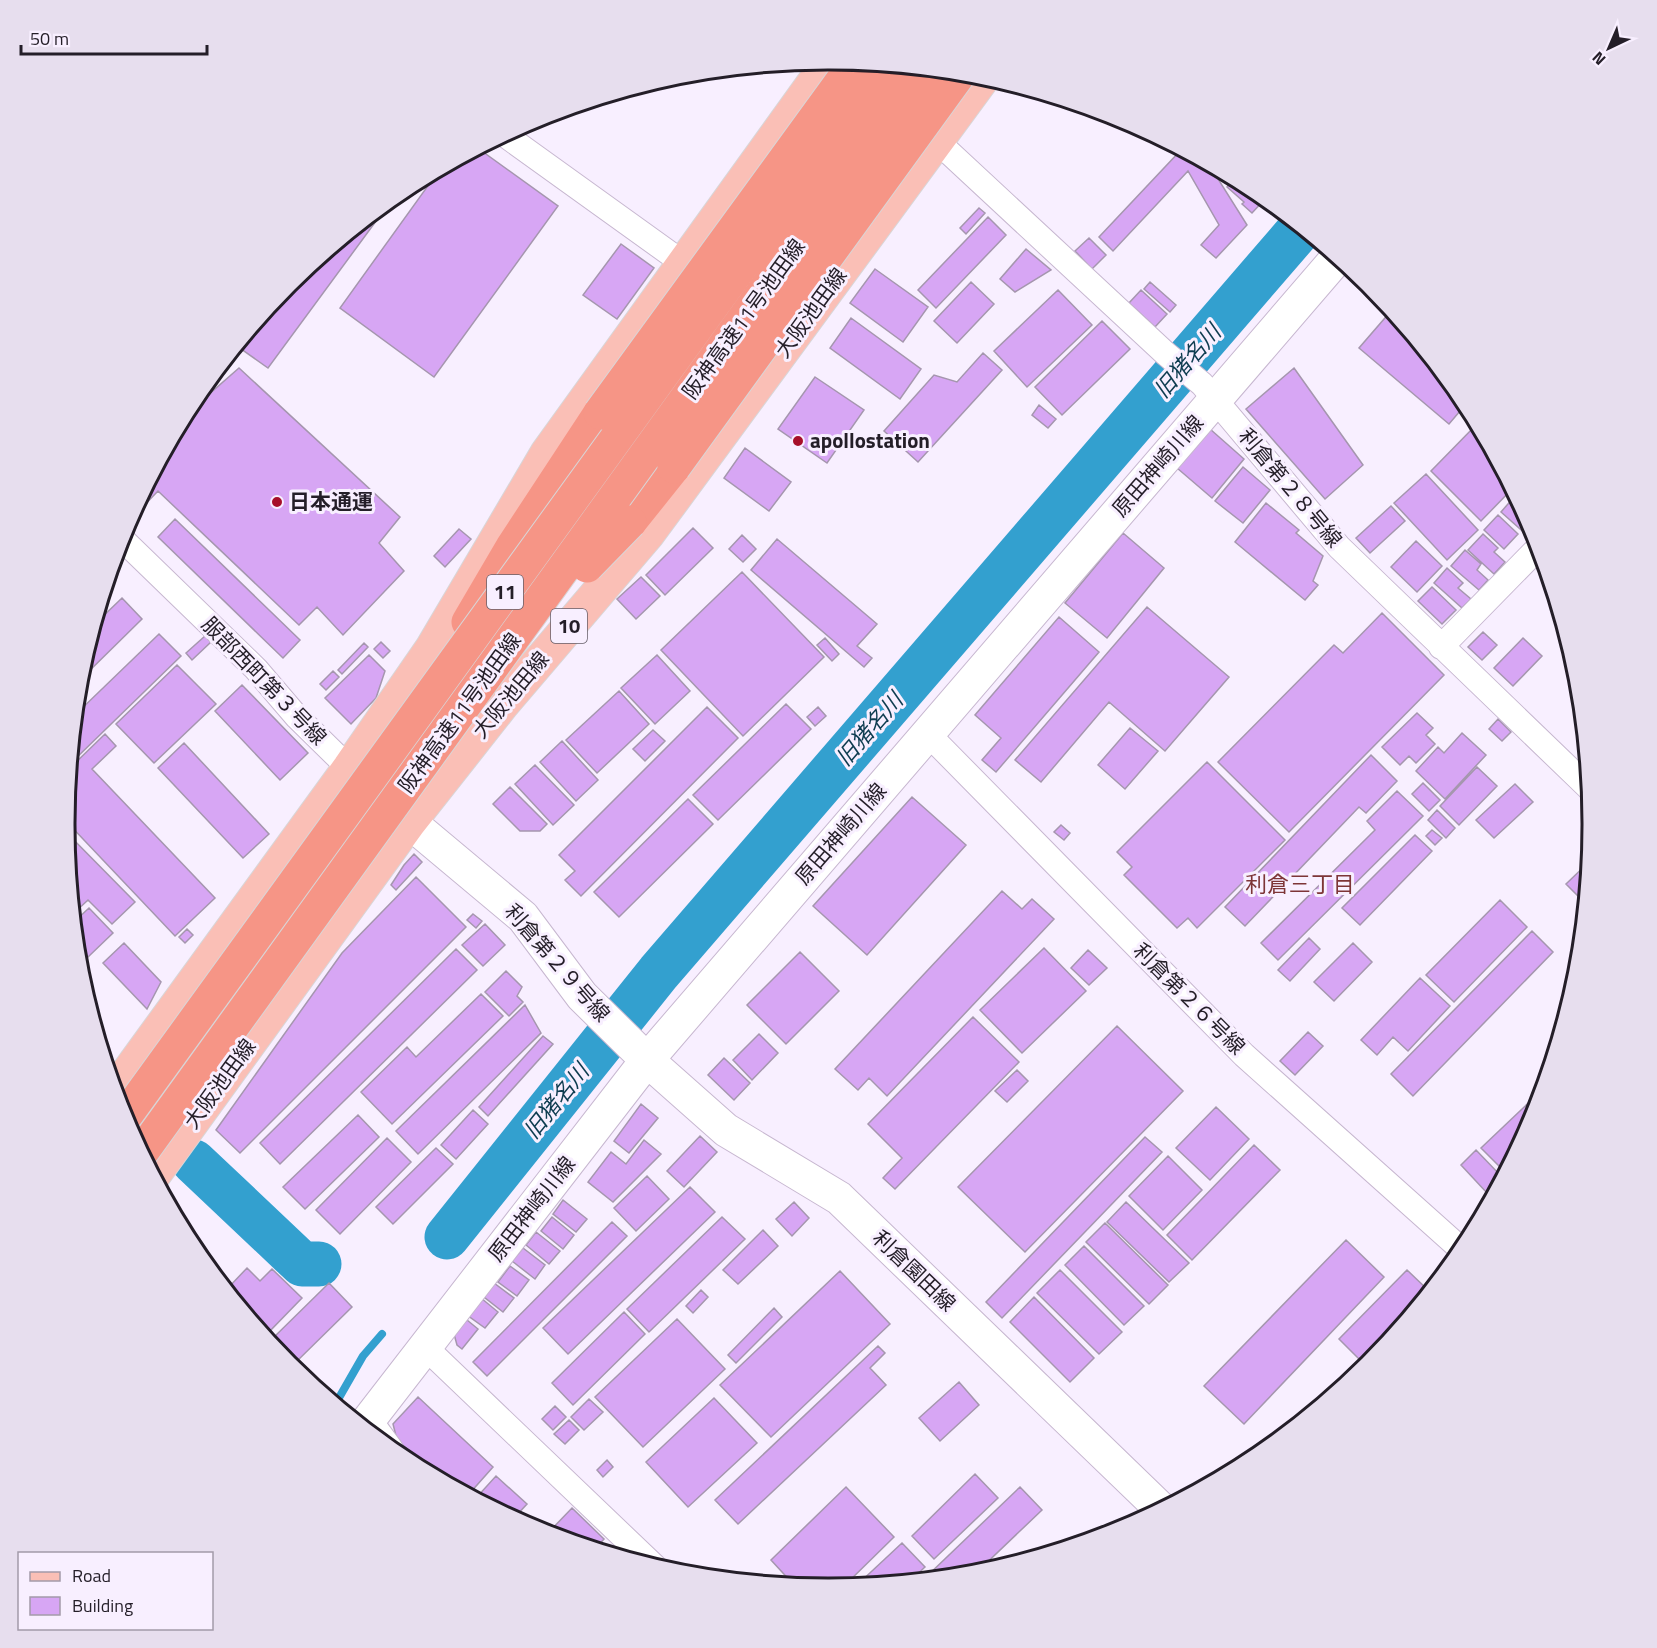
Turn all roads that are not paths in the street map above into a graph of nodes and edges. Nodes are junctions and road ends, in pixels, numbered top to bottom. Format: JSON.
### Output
{"nodes":[{"id":1,"x":823,"y":70,"type":"edge"},
{"id":2,"x":849,"y":71,"type":"edge"},
{"id":3,"x":860,"y":71,"type":"edge"},
{"id":4,"x":881,"y":72,"type":"edge"},
{"id":5,"x":919,"y":76,"type":"edge"},
{"id":6,"x":954,"y":81,"type":"edge"},
{"id":7,"x":978,"y":85,"type":"edge"},
{"id":8,"x":512,"y":140,"type":"edge"},
{"id":9,"x":937,"y":141,"type":"junction"},
{"id":10,"x":683,"y":263,"type":"junction"},
{"id":11,"x":1332,"y":263,"type":"edge"},
{"id":12,"x":1208,"y":392,"type":"junction"},
{"id":13,"x":129,"y":545,"type":"edge"},
{"id":14,"x":1532,"y":554,"type":"edge"},
{"id":15,"x":1442,"y":647,"type":"junction"},
{"id":16,"x":407,"y":728,"type":"junction"},
{"id":17,"x":928,"y":734,"type":"junction"},
{"id":18,"x":349,"y":768,"type":"junction"},
{"id":19,"x":1580,"y":780,"type":"edge"},
{"id":20,"x":409,"y":823,"type":"junction"},
{"id":21,"x":371,"y":836,"type":"junction"},
{"id":22,"x":638,"y":1052,"type":"junction"},
{"id":23,"x":121,"y":1082,"type":"edge"},
{"id":24,"x":131,"y":1109,"type":"edge"},
{"id":25,"x":147,"y":1145,"type":"edge"},
{"id":26,"x":159,"y":1168,"type":"edge"},
{"id":27,"x":1455,"y":1243,"type":"edge"},
{"id":28,"x":425,"y":1347,"type":"junction"},
{"id":29,"x":368,"y":1420,"type":"edge"},
{"id":30,"x":1155,"y":1503,"type":"edge"},
{"id":31,"x":641,"y":1554,"type":"edge"}],
"edges":[{"from":1,"to":10,"type":"main road"},
{"from":2,"to":16,"type":"highway","number":"11","bridge":true},
{"from":3,"to":9,"type":"street","name":"利倉第２８号線"},
{"from":4,"to":16,"type":"highway","name":"阪神高速11号池田線","number":"11","bridge":true},
{"from":5,"to":21,"type":"highway","name":"阪神高速11号池田線","number":"11","bridge":true},
{"from":6,"to":21,"type":"highway","number":"11","bridge":true},
{"from":7,"to":9,"type":"main road","name":"大阪池田線","number":"10"},
{"from":8,"to":10,"type":"street"},
{"from":9,"to":12,"type":"street","name":"利倉第２８号線"},
{"from":9,"to":20,"type":"main road","name":"大阪池田線","number":"10"},
{"from":10,"to":18,"type":"main road"},
{"from":11,"to":12,"type":"street","name":"原田神崎川線"},
{"from":12,"to":15,"type":"street","name":"利倉第２８号線"},
{"from":12,"to":17,"type":"street","name":"原田神崎川線"},
{"from":13,"to":18,"type":"street","name":"服部西町第３号線"},
{"from":14,"to":15,"type":"street"},
{"from":15,"to":19,"type":"street","name":"利倉第２８号線"},
{"from":16,"to":24,"type":"highway","name":"阪神高速11号池田線","number":"11","bridge":true},
{"from":17,"to":22,"type":"street","name":"原田神崎川線"},
{"from":17,"to":27,"type":"street","name":"利倉第２６号線"},
{"from":18,"to":20,"type":"street","name":"服部西町第３号線"},
{"from":18,"to":23,"type":"main road"},
{"from":20,"to":22,"type":"street","name":"利倉第２９号線"},
{"from":20,"to":26,"type":"main road","name":"大阪池田線","number":"10"},
{"from":21,"to":25,"type":"highway","name":"阪神高速11号池田線","number":"11","bridge":true},
{"from":22,"to":28,"type":"street","name":"原田神崎川線"},
{"from":22,"to":30,"type":"street","name":"利倉園田線"},
{"from":28,"to":29,"type":"street","name":"原田神崎川線"},
{"from":28,"to":31,"type":"street"}]}
